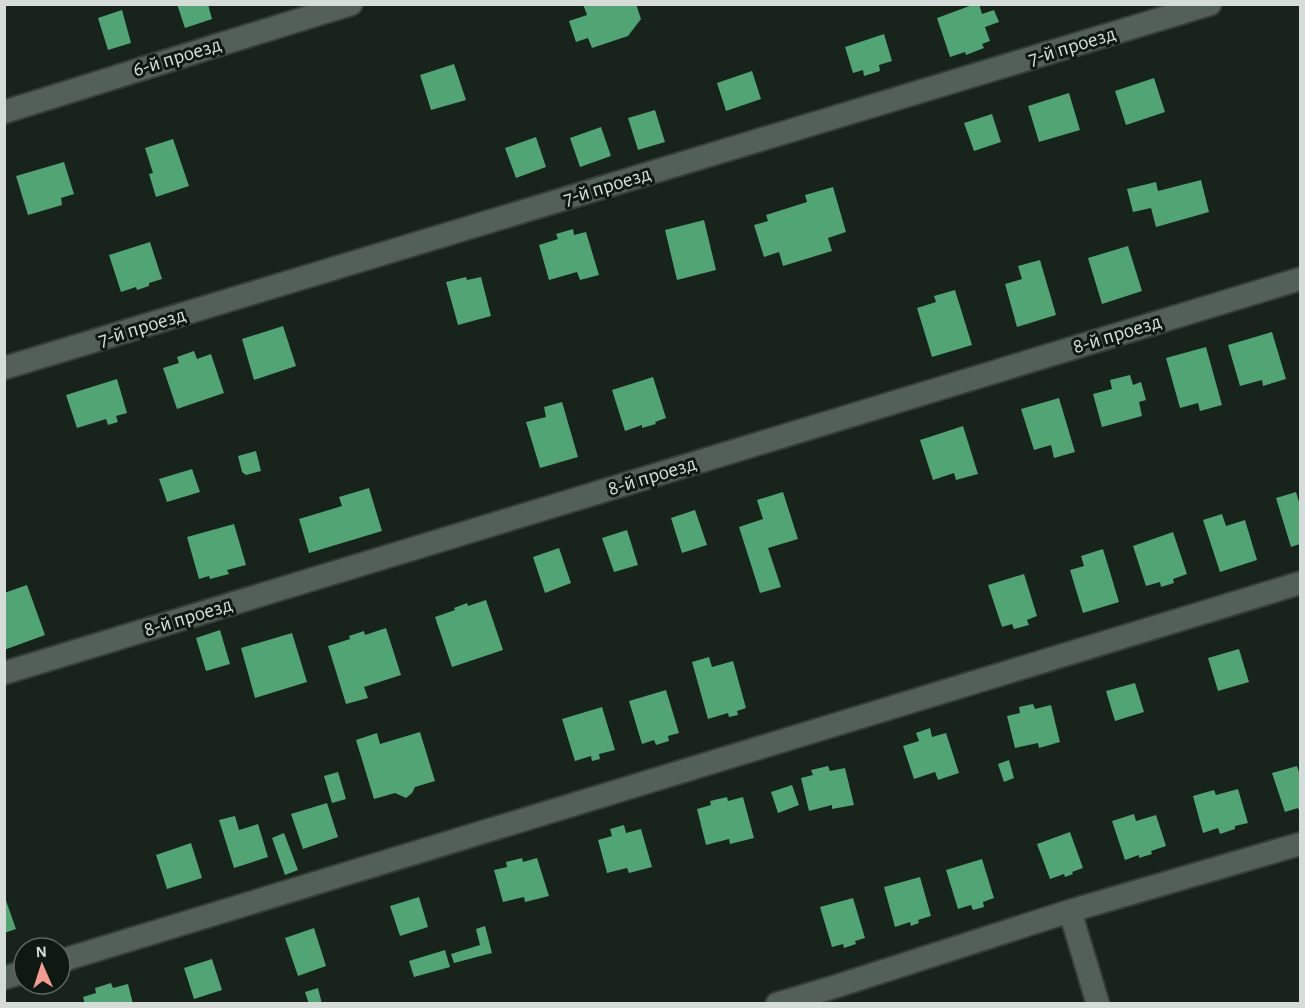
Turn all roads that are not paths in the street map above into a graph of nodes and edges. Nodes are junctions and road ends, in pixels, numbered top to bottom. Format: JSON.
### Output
{"nodes":[{"id":1,"x":351,"y":4,"type":"edge"},
{"id":2,"x":1210,"y":4,"type":"edge"},
{"id":3,"x":4,"y":112,"type":"edge"},
{"id":4,"x":1300,"y":279,"type":"edge"},
{"id":5,"x":4,"y":368,"type":"edge"},
{"id":6,"x":1300,"y":583,"type":"edge"},
{"id":7,"x":4,"y":673,"type":"edge"},
{"id":8,"x":1300,"y":844,"type":"edge"},
{"id":9,"x":1070,"y":911,"type":"junction"},
{"id":10,"x":72,"y":957,"type":"edge"},
{"id":11,"x":836,"y":995,"type":"edge"},
{"id":12,"x":777,"y":1004,"type":"edge"},
{"id":13,"x":1098,"y":1004,"type":"edge"}],
"edges":[{"from":1,"to":3,"type":"street","name":"6-й проезд"},
{"from":2,"to":5,"type":"street","name":"7-й проезд"},
{"from":4,"to":7,"type":"street","name":"8-й проезд"},
{"from":6,"to":10,"type":"street"},
{"from":8,"to":9,"type":"street"},
{"from":9,"to":11,"type":"street"},
{"from":9,"to":13,"type":"street"},
{"from":11,"to":12,"type":"street"}]}
